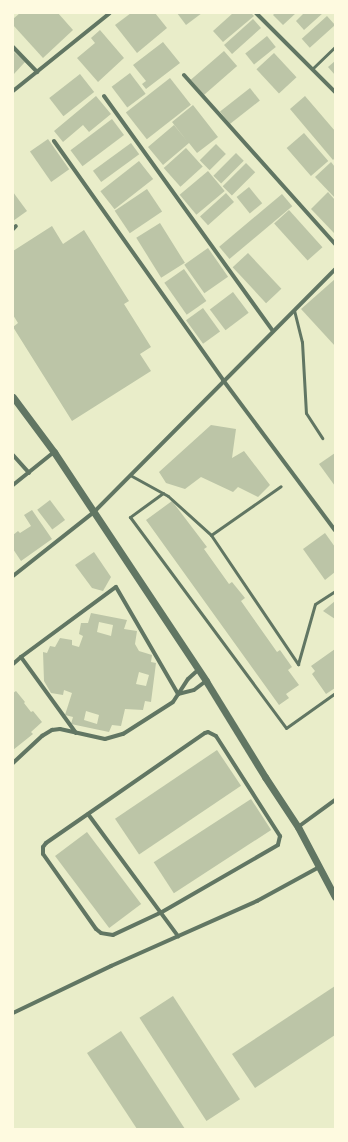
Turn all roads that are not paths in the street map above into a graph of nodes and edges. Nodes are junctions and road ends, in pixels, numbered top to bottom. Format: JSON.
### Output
{"nodes":[{"id":1,"x":110,"y":13,"type":"edge"},
{"id":2,"x":256,"y":13,"type":"edge"},
{"id":3,"x":13,"y":47,"type":"edge"},
{"id":4,"x":335,"y":47,"type":"edge"},
{"id":5,"x":312,"y":69,"type":"junction"},
{"id":6,"x":37,"y":72,"type":"junction"},
{"id":7,"x":184,"y":76,"type":"dead end"},
{"id":8,"x":13,"y":91,"type":"edge"},
{"id":9,"x":335,"y":92,"type":"edge"},
{"id":10,"x":104,"y":96,"type":"dead end"},
{"id":11,"x":54,"y":141,"type":"dead end"},
{"id":12,"x":335,"y":244,"type":"edge"},
{"id":13,"x":335,"y":269,"type":"edge"},
{"id":14,"x":294,"y":310,"type":"junction"},
{"id":15,"x":273,"y":331,"type":"junction"},
{"id":16,"x":223,"y":380,"type":"junction"},
{"id":17,"x":13,"y":398,"type":"edge"},
{"id":18,"x":322,"y":438,"type":"dead end"},
{"id":19,"x":54,"y":452,"type":"junction"},
{"id":20,"x":13,"y":455,"type":"edge"},
{"id":21,"x":29,"y":473,"type":"junction"},
{"id":22,"x":130,"y":475,"type":"junction"},
{"id":23,"x":13,"y":485,"type":"edge"},
{"id":24,"x":281,"y":486,"type":"dead end"},
{"id":25,"x":163,"y":493,"type":"junction"},
{"id":26,"x":94,"y":512,"type":"junction"},
{"id":27,"x":335,"y":530,"type":"edge"},
{"id":28,"x":211,"y":535,"type":"junction"},
{"id":29,"x":13,"y":576,"type":"edge"},
{"id":30,"x":335,"y":591,"type":"edge"},
{"id":31,"x":21,"y":657,"type":"junction"},
{"id":32,"x":13,"y":664,"type":"edge"},
{"id":33,"x":199,"y":670,"type":"junction"},
{"id":34,"x":206,"y":681,"type":"junction"},
{"id":35,"x":335,"y":693,"type":"edge"},
{"id":36,"x":178,"y":694,"type":"junction"},
{"id":37,"x":76,"y":732,"type":"junction"},
{"id":38,"x":13,"y":763,"type":"edge"},
{"id":39,"x":335,"y":800,"type":"edge"},
{"id":40,"x":88,"y":814,"type":"junction"},
{"id":41,"x":298,"y":827,"type":"junction"},
{"id":42,"x":319,"y":867,"type":"junction"},
{"id":43,"x":335,"y":897,"type":"edge"},
{"id":44,"x":162,"y":912,"type":"junction"},
{"id":45,"x":178,"y":936,"type":"junction"},
{"id":46,"x":13,"y":1013,"type":"edge"}],
"edges":[{"from":1,"to":6,"type":"street"},
{"from":2,"to":5,"type":"street"},
{"from":3,"to":6,"type":"street"},
{"from":4,"to":5,"type":"lane"},
{"from":5,"to":9,"type":"street"},
{"from":6,"to":8,"type":"street"},
{"from":7,"to":12,"type":"street"},
{"from":10,"to":15,"type":"street"},
{"from":11,"to":16,"type":"street"},
{"from":13,"to":14,"type":"street"},
{"from":14,"to":15,"type":"street"},
{"from":14,"to":18,"type":"lane"},
{"from":15,"to":16,"type":"street"},
{"from":16,"to":22,"type":"street"},
{"from":16,"to":27,"type":"street"},
{"from":17,"to":19,"type":"street"},
{"from":19,"to":21,"type":"street"},
{"from":19,"to":26,"type":"street"},
{"from":20,"to":21,"type":"street"},
{"from":21,"to":23,"type":"street"},
{"from":22,"to":25,"type":"lane"},
{"from":22,"to":26,"type":"street"},
{"from":24,"to":28,"type":"lane"},
{"from":25,"to":28,"type":"lane"},
{"from":25,"to":35,"type":"lane"},
{"from":26,"to":29,"type":"street"},
{"from":26,"to":33,"type":"street"},
{"from":28,"to":30,"type":"lane"},
{"from":31,"to":32,"type":"street"},
{"from":31,"to":36,"type":"street"},
{"from":31,"to":37,"type":"street"},
{"from":33,"to":34,"type":"street"},
{"from":33,"to":36,"type":"street"},
{"from":34,"to":36,"type":"street"},
{"from":34,"to":41,"type":"street"},
{"from":36,"to":37,"type":"street"},
{"from":37,"to":38,"type":"street"},
{"from":39,"to":41,"type":"street"},
{"from":40,"to":44,"type":"street"},
{"from":40,"to":44,"type":"street"},
{"from":40,"to":44,"type":"street"},
{"from":41,"to":42,"type":"street"},
{"from":42,"to":43,"type":"street"},
{"from":42,"to":45,"type":"street"},
{"from":44,"to":45,"type":"street"},
{"from":45,"to":46,"type":"street"}]}
